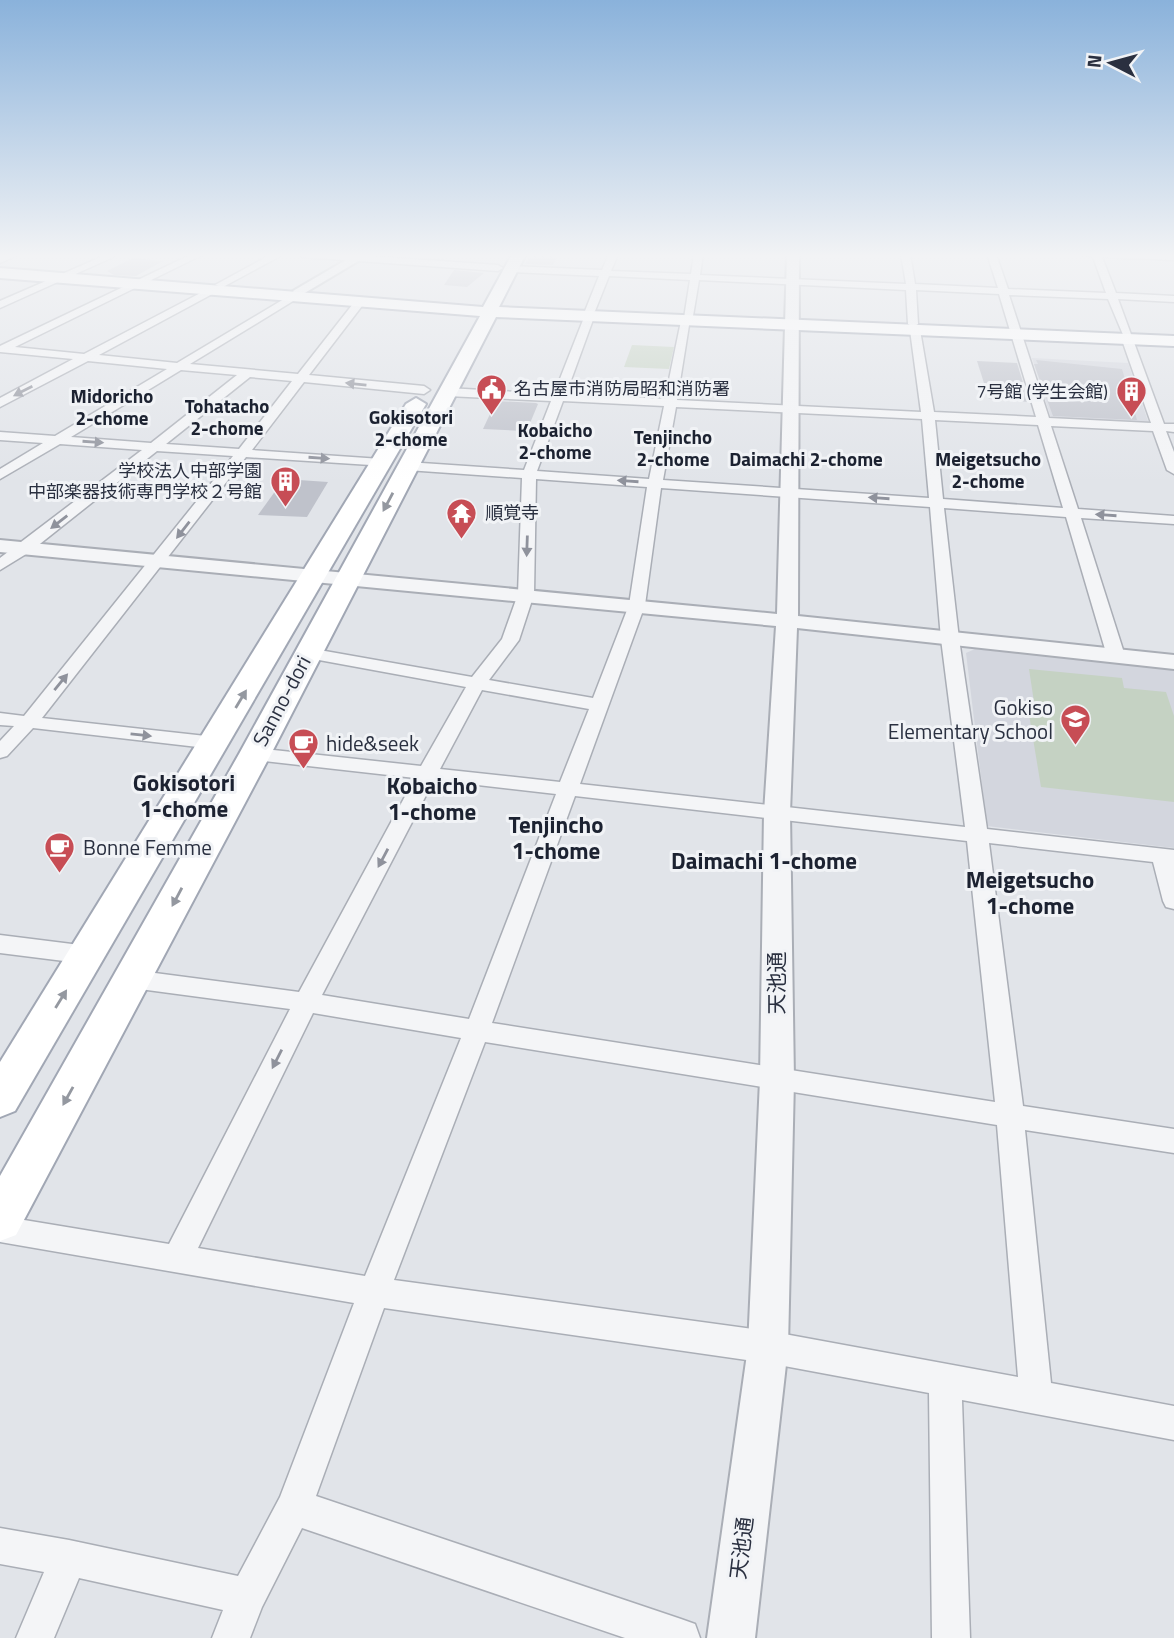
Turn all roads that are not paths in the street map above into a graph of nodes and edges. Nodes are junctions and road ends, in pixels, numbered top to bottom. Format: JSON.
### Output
{"nodes":[{"id":1,"x":40,"y":330,"type":"edge"},
{"id":2,"x":138,"y":330,"type":"edge"},
{"id":3,"x":237,"y":330,"type":"edge"},
{"id":4,"x":339,"y":330,"type":"edge"},
{"id":5,"x":467,"y":330,"type":"edge"},
{"id":6,"x":473,"y":330,"type":"edge"},
{"id":7,"x":583,"y":330,"type":"edge"},
{"id":8,"x":684,"y":330,"type":"edge"},
{"id":9,"x":793,"y":330,"type":"edge"},
{"id":10,"x":915,"y":330,"type":"edge"},
{"id":11,"x":983,"y":330,"type":"edge"},
{"id":12,"x":1124,"y":330,"type":"edge"},
{"id":13,"x":1015,"y":332,"type":"junction"},
{"id":14,"x":1127,"y":337,"type":"junction"},
{"id":15,"x":1174,"y":339,"type":"edge"},
{"id":16,"x":1,"y":349,"type":"edge"},
{"id":17,"x":88,"y":357,"type":"junction"},
{"id":18,"x":179,"y":366,"type":"junction"},
{"id":19,"x":247,"y":373,"type":"junction"},
{"id":20,"x":303,"y":379,"type":"junction"},
{"id":21,"x":424,"y":390,"type":"junction"},
{"id":22,"x":447,"y":392,"type":"junction"},
{"id":23,"x":560,"y":397,"type":"junction"},
{"id":24,"x":670,"y":402,"type":"junction"},
{"id":25,"x":0,"y":403,"type":"edge"},
{"id":26,"x":792,"y":408,"type":"junction"},
{"id":27,"x":928,"y":414,"type":"junction"},
{"id":28,"x":1043,"y":420,"type":"junction"},
{"id":29,"x":1157,"y":427,"type":"junction"},
{"id":30,"x":1174,"y":428,"type":"edge"},
{"id":31,"x":0,"y":436,"type":"edge"},
{"id":32,"x":57,"y":440,"type":"junction"},
{"id":33,"x":156,"y":446,"type":"junction"},
{"id":34,"x":244,"y":453,"type":"junction"},
{"id":35,"x":381,"y":463,"type":"junction"},
{"id":36,"x":407,"y":466,"type":"junction"},
{"id":37,"x":1174,"y":470,"type":"edge"},
{"id":38,"x":0,"y":475,"type":"edge"},
{"id":39,"x":529,"y":475,"type":"junction"},
{"id":40,"x":655,"y":483,"type":"junction"},
{"id":41,"x":790,"y":492,"type":"junction"},
{"id":42,"x":937,"y":502,"type":"junction"},
{"id":43,"x":1074,"y":513,"type":"junction"},
{"id":44,"x":1174,"y":520,"type":"edge"},
{"id":45,"x":0,"y":546,"type":"edge"},
{"id":46,"x":26,"y":548,"type":"junction"},
{"id":47,"x":158,"y":561,"type":"junction"},
{"id":48,"x":0,"y":565,"type":"edge"},
{"id":49,"x":331,"y":577,"type":"junction"},
{"id":50,"x":526,"y":594,"type":"junction"},
{"id":51,"x":637,"y":605,"type":"junction"},
{"id":52,"x":787,"y":621,"type":"junction"},
{"id":53,"x":950,"y":639,"type":"junction"},
{"id":54,"x":308,"y":653,"type":"junction"},
{"id":55,"x":1116,"y":656,"type":"junction"},
{"id":56,"x":1174,"y":662,"type":"edge"},
{"id":57,"x":477,"y":683,"type":"junction"},
{"id":58,"x":598,"y":705,"type":"junction"},
{"id":59,"x":0,"y":719,"type":"edge"},
{"id":60,"x":29,"y":722,"type":"junction"},
{"id":61,"x":215,"y":743,"type":"junction"},
{"id":62,"x":0,"y":752,"type":"edge"},
{"id":63,"x":255,"y":754,"type":"junction"},
{"id":64,"x":428,"y":772,"type":"junction"},
{"id":65,"x":566,"y":788,"type":"junction"},
{"id":66,"x":777,"y":813,"type":"junction"},
{"id":67,"x":977,"y":834,"type":"junction"},
{"id":68,"x":1168,"y":857,"type":"edge"},
{"id":69,"x":1174,"y":901,"type":"edge"},
{"id":70,"x":0,"y":944,"type":"edge"},
{"id":71,"x":88,"y":956,"type":"junction"},
{"id":72,"x":132,"y":979,"type":"junction"},
{"id":73,"x":306,"y":1002,"type":"junction"},
{"id":74,"x":477,"y":1030,"type":"junction"},
{"id":75,"x":777,"y":1080,"type":"junction"},
{"id":76,"x":0,"y":1099,"type":"edge"},
{"id":77,"x":1010,"y":1115,"type":"junction"},
{"id":78,"x":1174,"y":1141,"type":"edge"},
{"id":79,"x":0,"y":1220,"type":"edge"},
{"id":80,"x":0,"y":1229,"type":"edge"},
{"id":81,"x":177,"y":1259,"type":"junction"},
{"id":82,"x":374,"y":1292,"type":"junction"},
{"id":83,"x":768,"y":1347,"type":"junction"},
{"id":84,"x":945,"y":1382,"type":"junction"},
{"id":85,"x":1036,"y":1399,"type":"junction"},
{"id":86,"x":1174,"y":1423,"type":"edge"},
{"id":87,"x":294,"y":1507,"type":"junction"},
{"id":88,"x":0,"y":1546,"type":"edge"},
{"id":89,"x":69,"y":1558,"type":"junction"},
{"id":90,"x":247,"y":1597,"type":"junction"},
{"id":91,"x":35,"y":1638,"type":"edge"},
{"id":92,"x":231,"y":1638,"type":"edge"},
{"id":93,"x":681,"y":1638,"type":"edge"},
{"id":94,"x":731,"y":1638,"type":"edge"},
{"id":95,"x":951,"y":1638,"type":"edge"}],
"edges":[{"from":1,"to":16,"type":"street"},
{"from":2,"to":17,"type":"street"},
{"from":3,"to":18,"type":"street"},
{"from":4,"to":20,"type":"street"},
{"from":5,"to":21,"type":"main road","name":"Sanno-dori"},
{"from":6,"to":22,"type":"main road","name":"Sanno-dori"},
{"from":7,"to":23,"type":"street"},
{"from":8,"to":24,"type":"street"},
{"from":9,"to":26,"type":"street","name":"天池通"},
{"from":10,"to":27,"type":"street"},
{"from":11,"to":13,"type":"main road"},
{"from":12,"to":14,"type":"street"},
{"from":13,"to":14,"type":"main road"},
{"from":13,"to":28,"type":"street"},
{"from":14,"to":15,"type":"main road"},
{"from":14,"to":29,"type":"street"},
{"from":16,"to":17,"type":"street"},
{"from":17,"to":18,"type":"street"},
{"from":17,"to":25,"type":"street","one_way":true},
{"from":18,"to":19,"type":"street"},
{"from":18,"to":32,"type":"street"},
{"from":19,"to":20,"type":"street"},
{"from":19,"to":33,"type":"street"},
{"from":21,"to":20,"type":"street","one_way":true},
{"from":20,"to":34,"type":"street"},
{"from":21,"to":35,"type":"main road","name":"Sanno-dori"},
{"from":22,"to":23,"type":"street"},
{"from":22,"to":36,"type":"main road","name":"Sanno-dori"},
{"from":23,"to":24,"type":"street"},
{"from":23,"to":39,"type":"street"},
{"from":24,"to":26,"type":"street"},
{"from":24,"to":40,"type":"street"},
{"from":26,"to":27,"type":"street"},
{"from":26,"to":41,"type":"street","name":"天池通"},
{"from":27,"to":28,"type":"street"},
{"from":27,"to":42,"type":"street"},
{"from":28,"to":29,"type":"street"},
{"from":28,"to":43,"type":"street"},
{"from":29,"to":30,"type":"street"},
{"from":29,"to":37,"type":"street"},
{"from":31,"to":32,"type":"street"},
{"from":32,"to":33,"type":"street","one_way":true},
{"from":32,"to":38,"type":"street"},
{"from":33,"to":34,"type":"street"},
{"from":33,"to":46,"type":"street","one_way":true},
{"from":34,"to":35,"type":"street","one_way":true},
{"from":34,"to":47,"type":"street","one_way":true},
{"from":35,"to":49,"type":"main road","name":"Sanno-dori"},
{"from":36,"to":39,"type":"street"},
{"from":36,"to":49,"type":"main road","name":"Sanno-dori","one_way":true},
{"from":40,"to":39,"type":"street","one_way":true},
{"from":39,"to":50,"type":"street","one_way":true},
{"from":40,"to":41,"type":"street"},
{"from":40,"to":51,"type":"street"},
{"from":42,"to":41,"type":"street","one_way":true},
{"from":41,"to":52,"type":"street","name":"天池通"},
{"from":42,"to":43,"type":"street"},
{"from":42,"to":53,"type":"street"},
{"from":44,"to":43,"type":"street","one_way":true},
{"from":43,"to":55,"type":"street"},
{"from":45,"to":46,"type":"street"},
{"from":46,"to":47,"type":"street"},
{"from":46,"to":48,"type":"street"},
{"from":47,"to":49,"type":"street"},
{"from":60,"to":47,"type":"street","one_way":true},
{"from":49,"to":50,"type":"street"},
{"from":49,"to":54,"type":"main road","name":"Sanno-dori"},
{"from":61,"to":49,"type":"main road","name":"Sanno-dori","one_way":true},
{"from":50,"to":51,"type":"street"},
{"from":50,"to":57,"type":"street"},
{"from":51,"to":52,"type":"street"},
{"from":51,"to":58,"type":"street"},
{"from":52,"to":53,"type":"street"},
{"from":52,"to":66,"type":"street","name":"天池通"},
{"from":53,"to":55,"type":"street"},
{"from":53,"to":67,"type":"street"},
{"from":54,"to":57,"type":"street"},
{"from":54,"to":63,"type":"main road","name":"Sanno-dori"},
{"from":55,"to":56,"type":"street"},
{"from":57,"to":58,"type":"street"},
{"from":57,"to":64,"type":"street"},
{"from":58,"to":65,"type":"street"},
{"from":59,"to":60,"type":"street"},
{"from":60,"to":61,"type":"street","one_way":true},
{"from":60,"to":62,"type":"street"},
{"from":61,"to":71,"type":"main road","name":"Sanno-dori"},
{"from":63,"to":64,"type":"street"},
{"from":63,"to":72,"type":"main road","name":"Sanno-dori","one_way":true},
{"from":64,"to":65,"type":"street"},
{"from":64,"to":73,"type":"street","one_way":true},
{"from":65,"to":66,"type":"street"},
{"from":65,"to":74,"type":"street"},
{"from":66,"to":67,"type":"street"},
{"from":66,"to":75,"type":"street","name":"天池通"},
{"from":67,"to":68,"type":"street"},
{"from":67,"to":77,"type":"street"},
{"from":68,"to":69,"type":"street"},
{"from":70,"to":71,"type":"street"},
{"from":76,"to":71,"type":"main road","name":"Sanno-dori","one_way":true},
{"from":72,"to":73,"type":"street"},
{"from":72,"to":79,"type":"main road","name":"Sanno-dori","one_way":true},
{"from":73,"to":74,"type":"street"},
{"from":73,"to":81,"type":"street","one_way":true},
{"from":74,"to":75,"type":"street"},
{"from":74,"to":82,"type":"street"},
{"from":75,"to":77,"type":"street"},
{"from":75,"to":83,"type":"street","name":"天池通"},
{"from":77,"to":78,"type":"street"},
{"from":77,"to":85,"type":"street"},
{"from":80,"to":81,"type":"street"},
{"from":81,"to":82,"type":"street"},
{"from":82,"to":83,"type":"street"},
{"from":82,"to":87,"type":"street"},
{"from":83,"to":84,"type":"street"},
{"from":83,"to":94,"type":"street","name":"天池通"},
{"from":84,"to":85,"type":"street"},
{"from":84,"to":95,"type":"street"},
{"from":85,"to":86,"type":"street"},
{"from":87,"to":90,"type":"street"},
{"from":87,"to":93,"type":"street"},
{"from":88,"to":89,"type":"street"},
{"from":89,"to":90,"type":"street"},
{"from":89,"to":91,"type":"street"},
{"from":90,"to":92,"type":"street"}]}
